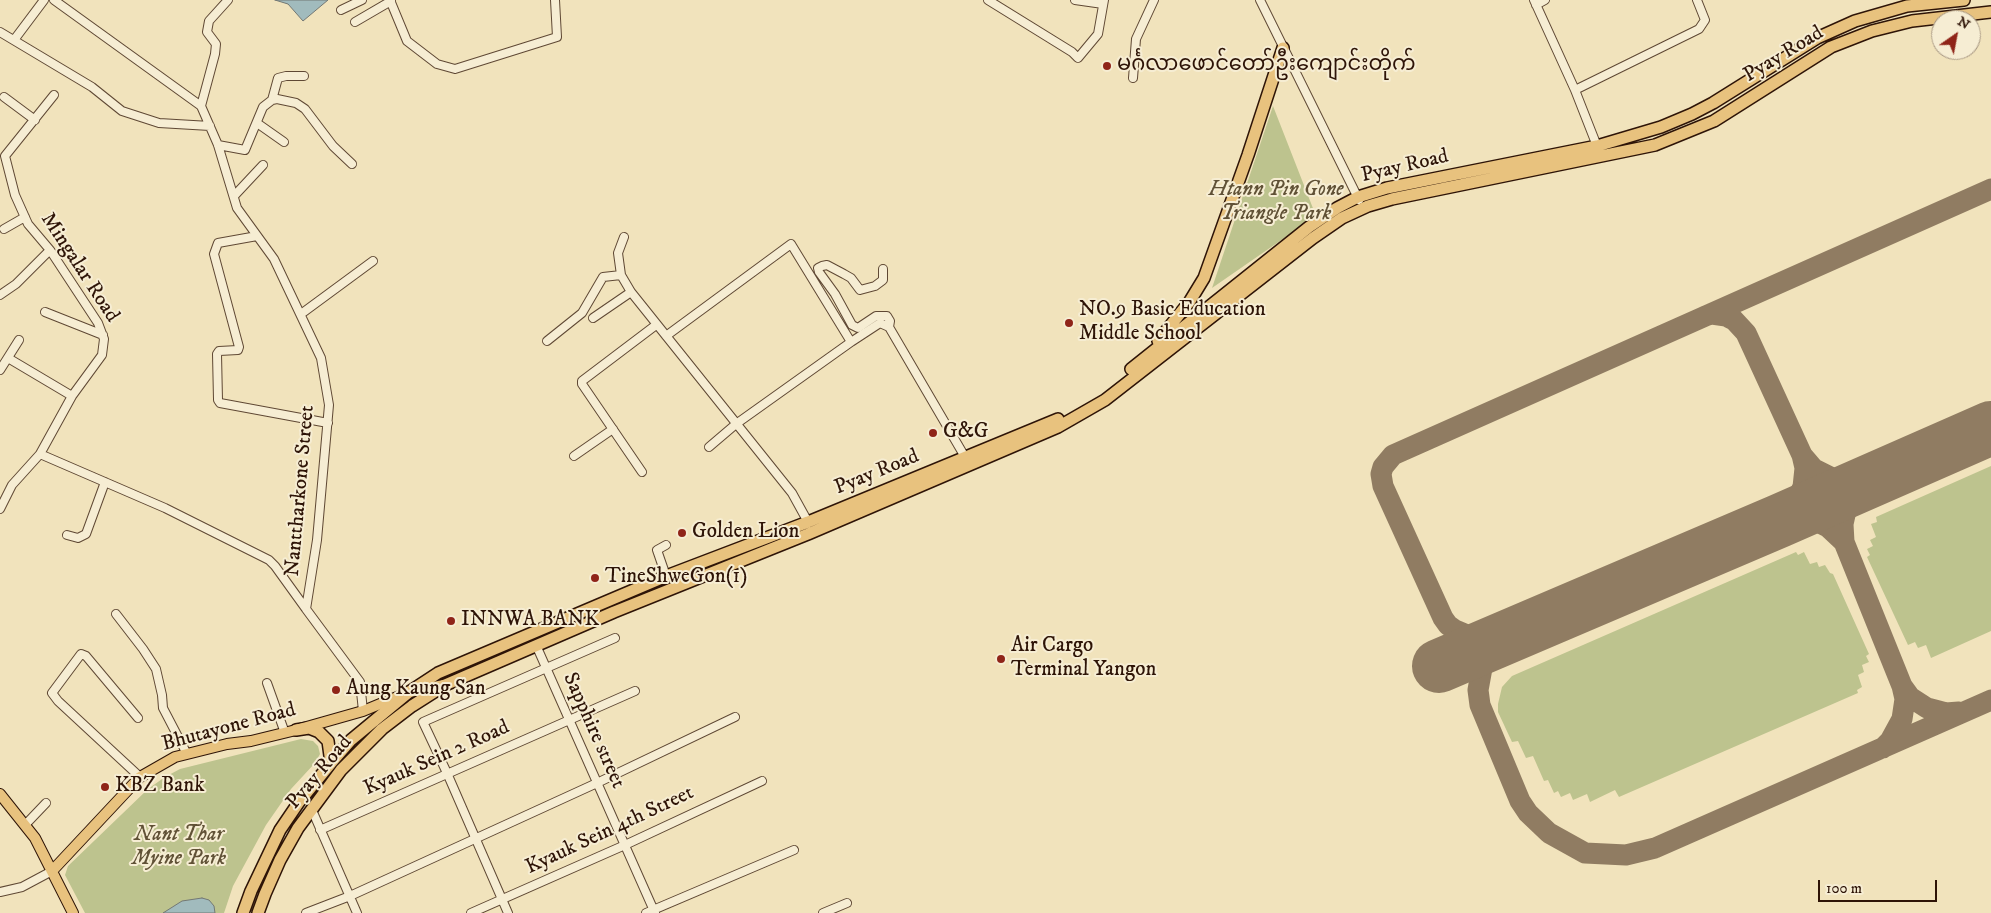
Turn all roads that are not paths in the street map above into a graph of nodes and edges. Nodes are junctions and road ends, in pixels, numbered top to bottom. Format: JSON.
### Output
{"nodes":[{"id":1,"x":44,"y":0,"type":"edge"},
{"id":2,"x":54,"y":0,"type":"edge"},
{"id":3,"x":228,"y":0,"type":"edge"},
{"id":4,"x":362,"y":0,"type":"edge"},
{"id":5,"x":554,"y":0,"type":"edge"},
{"id":6,"x":988,"y":0,"type":"edge"},
{"id":7,"x":1076,"y":0,"type":"edge"},
{"id":8,"x":1154,"y":0,"type":"edge"},
{"id":9,"x":1260,"y":0,"type":"edge"},
{"id":10,"x":1545,"y":0,"type":"edge"},
{"id":11,"x":1698,"y":0,"type":"edge"},
{"id":12,"x":1964,"y":0,"type":"edge"},
{"id":13,"x":1988,"y":0,"type":"edge"},
{"id":14,"x":391,"y":1,"type":"edge"},
{"id":15,"x":1104,"y":2,"type":"edge"},
{"id":16,"x":1535,"y":2,"type":"edge"},
{"id":17,"x":341,"y":10,"type":"dead end"},
{"id":18,"x":1990,"y":12,"type":"edge"},
{"id":19,"x":355,"y":22,"type":"dead end"},
{"id":20,"x":0,"y":32,"type":"edge"},
{"id":21,"x":14,"y":40,"type":"junction"},
{"id":22,"x":1283,"y":48,"type":"junction"},
{"id":23,"x":304,"y":76,"type":"dead end"},
{"id":24,"x":1133,"y":78,"type":"dead end"},
{"id":25,"x":1575,"y":90,"type":"junction"},
{"id":26,"x":54,"y":95,"type":"dead end"},
{"id":27,"x":4,"y":97,"type":"dead end"},
{"id":28,"x":272,"y":100,"type":"junction"},
{"id":29,"x":201,"y":106,"type":"junction"},
{"id":30,"x":35,"y":120,"type":"junction"},
{"id":31,"x":257,"y":123,"type":"junction"},
{"id":32,"x":210,"y":126,"type":"junction"},
{"id":33,"x":284,"y":142,"type":"dead end"},
{"id":34,"x":218,"y":145,"type":"junction"},
{"id":35,"x":1597,"y":146,"type":"junction"},
{"id":36,"x":352,"y":164,"type":"dead end"},
{"id":37,"x":263,"y":165,"type":"dead end"},
{"id":38,"x":234,"y":196,"type":"junction"},
{"id":39,"x":1358,"y":198,"type":"junction"},
{"id":40,"x":1363,"y":208,"type":"junction"},
{"id":41,"x":25,"y":217,"type":"junction"},
{"id":42,"x":4,"y":229,"type":"dead end"},
{"id":43,"x":258,"y":236,"type":"junction"},
{"id":44,"x":624,"y":237,"type":"dead end"},
{"id":45,"x":50,"y":250,"type":"junction"},
{"id":46,"x":373,"y":261,"type":"dead end"},
{"id":47,"x":883,"y":269,"type":"dead end"},
{"id":48,"x":620,"y":275,"type":"junction"},
{"id":49,"x":631,"y":292,"type":"junction"},
{"id":50,"x":0,"y":295,"type":"edge"},
{"id":51,"x":45,"y":312,"type":"dead end"},
{"id":52,"x":301,"y":314,"type":"junction"},
{"id":53,"x":593,"y":318,"type":"dead end"},
{"id":54,"x":656,"y":324,"type":"junction"},
{"id":55,"x":890,"y":327,"type":"junction"},
{"id":56,"x":102,"y":335,"type":"junction"},
{"id":57,"x":666,"y":336,"type":"junction"},
{"id":58,"x":19,"y":340,"type":"dead end"},
{"id":59,"x":547,"y":341,"type":"dead end"},
{"id":60,"x":851,"y":342,"type":"junction"},
{"id":61,"x":8,"y":358,"type":"junction"},
{"id":62,"x":1141,"y":362,"type":"junction"},
{"id":63,"x":0,"y":370,"type":"edge"},
{"id":64,"x":72,"y":396,"type":"junction"},
{"id":65,"x":328,"y":423,"type":"junction"},
{"id":66,"x":736,"y":424,"type":"junction"},
{"id":67,"x":613,"y":429,"type":"junction"},
{"id":68,"x":709,"y":447,"type":"dead end"},
{"id":69,"x":40,"y":454,"type":"junction"},
{"id":70,"x":574,"y":456,"type":"dead end"},
{"id":71,"x":965,"y":457,"type":"junction"},
{"id":72,"x":642,"y":472,"type":"dead end"},
{"id":73,"x":105,"y":482,"type":"junction"},
{"id":74,"x":0,"y":509,"type":"edge"},
{"id":75,"x":808,"y":522,"type":"junction"},
{"id":76,"x":67,"y":535,"type":"dead end"},
{"id":77,"x":666,"y":545,"type":"dead end"},
{"id":78,"x":666,"y":576,"type":"junction"},
{"id":79,"x":306,"y":609,"type":"junction"},
{"id":80,"x":116,"y":614,"type":"dead end"},
{"id":81,"x":615,"y":638,"type":"dead end"},
{"id":82,"x":536,"y":646,"type":"junction"},
{"id":83,"x":546,"y":668,"type":"junction"},
{"id":84,"x":267,"y":683,"type":"dead end"},
{"id":85,"x":445,"y":685,"type":"junction"},
{"id":86,"x":635,"y":691,"type":"dead end"},
{"id":87,"x":409,"y":692,"type":"junction"},
{"id":88,"x":365,"y":710,"type":"junction"},
{"id":89,"x":735,"y":717,"type":"dead end"},
{"id":90,"x":138,"y":718,"type":"dead end"},
{"id":91,"x":569,"y":720,"type":"junction"},
{"id":92,"x":378,"y":725,"type":"junction"},
{"id":93,"x":290,"y":731,"type":"junction"},
{"id":94,"x":187,"y":754,"type":"junction"},
{"id":95,"x":331,"y":763,"type":"junction"},
{"id":96,"x":341,"y":770,"type":"junction"},
{"id":97,"x":448,"y":773,"type":"junction"},
{"id":98,"x":140,"y":776,"type":"junction"},
{"id":99,"x":762,"y":780,"type":"dead end"},
{"id":100,"x":597,"y":783,"type":"junction"},
{"id":101,"x":0,"y":794,"type":"edge"},
{"id":102,"x":46,"y":803,"type":"dead end"},
{"id":103,"x":312,"y":810,"type":"junction"},
{"id":104,"x":25,"y":825,"type":"junction"},
{"id":105,"x":320,"y":830,"type":"junction"},
{"id":106,"x":476,"y":838,"type":"junction"},
{"id":107,"x":625,"y":845,"type":"junction"},
{"id":108,"x":794,"y":850,"type":"dead end"},
{"id":109,"x":52,"y":871,"type":"junction"},
{"id":110,"x":0,"y":892,"type":"edge"},
{"id":111,"x":350,"y":896,"type":"junction"},
{"id":112,"x":502,"y":900,"type":"junction"},
{"id":113,"x":847,"y":903,"type":"dead end"},
{"id":114,"x":652,"y":912,"type":"edge"},
{"id":115,"x":73,"y":913,"type":"edge"},
{"id":116,"x":243,"y":913,"type":"edge"},
{"id":117,"x":258,"y":913,"type":"edge"},
{"id":118,"x":306,"y":913,"type":"edge"},
{"id":119,"x":358,"y":913,"type":"edge"},
{"id":120,"x":472,"y":913,"type":"edge"},
{"id":121,"x":508,"y":913,"type":"edge"},
{"id":122,"x":823,"y":913,"type":"edge"}],
"edges":[{"from":1,"to":21,"type":"street"},
{"from":2,"to":29,"type":"street"},
{"from":3,"to":29,"type":"street"},
{"from":4,"to":17,"type":"street"},
{"from":5,"to":14,"type":"street"},
{"from":6,"to":15,"type":"street"},
{"from":7,"to":15,"type":"street"},
{"from":8,"to":24,"type":"street"},
{"from":9,"to":22,"type":"street"},
{"from":10,"to":16,"type":"street"},
{"from":11,"to":25,"type":"street"},
{"from":12,"to":35,"type":"highway","name":"Pyay Road"},
{"from":13,"to":18,"type":"highway"},
{"from":14,"to":19,"type":"street"},
{"from":16,"to":25,"type":"street"},
{"from":18,"to":40,"type":"highway","name":"Pyay Road"},
{"from":20,"to":21,"type":"street"},
{"from":21,"to":32,"type":"street"},
{"from":22,"to":39,"type":"street"},
{"from":22,"to":62,"type":"highway"},
{"from":23,"to":28,"type":"street"},
{"from":25,"to":35,"type":"street"},
{"from":26,"to":30,"type":"street","name":"Mingalar Road"},
{"from":27,"to":30,"type":"street"},
{"from":28,"to":31,"type":"street"},
{"from":28,"to":36,"type":"street"},
{"from":29,"to":32,"type":"street","name":"Nanttharkone Street"},
{"from":30,"to":41,"type":"street","name":"Mingalar Road"},
{"from":31,"to":33,"type":"street"},
{"from":31,"to":34,"type":"street"},
{"from":32,"to":34,"type":"street","name":"Nanttharkone Street"},
{"from":34,"to":38,"type":"street","name":"Nanttharkone Street"},
{"from":35,"to":39,"type":"highway","name":"Pyay Road"},
{"from":37,"to":38,"type":"street"},
{"from":38,"to":43,"type":"street","name":"Nanttharkone Street"},
{"from":39,"to":40,"type":"street"},
{"from":39,"to":62,"type":"highway","name":"Pyay Road"},
{"from":40,"to":82,"type":"highway","name":"Pyay Road"},
{"from":41,"to":42,"type":"street"},
{"from":41,"to":45,"type":"street","name":"Mingalar Road"},
{"from":43,"to":52,"type":"street","name":"Nanttharkone Street"},
{"from":43,"to":65,"type":"street"},
{"from":44,"to":48,"type":"street"},
{"from":45,"to":50,"type":"street"},
{"from":45,"to":56,"type":"street","name":"Mingalar Road"},
{"from":46,"to":52,"type":"street"},
{"from":47,"to":55,"type":"street"},
{"from":48,"to":49,"type":"street"},
{"from":48,"to":59,"type":"street"},
{"from":49,"to":53,"type":"street"},
{"from":49,"to":54,"type":"street"},
{"from":51,"to":56,"type":"street"},
{"from":52,"to":65,"type":"street","name":"Nanttharkone Street"},
{"from":54,"to":57,"type":"street"},
{"from":54,"to":67,"type":"street"},
{"from":55,"to":60,"type":"street"},
{"from":55,"to":71,"type":"street"},
{"from":56,"to":64,"type":"street","name":"Mingalar Road"},
{"from":57,"to":60,"type":"street"},
{"from":57,"to":66,"type":"street"},
{"from":58,"to":61,"type":"street"},
{"from":60,"to":66,"type":"street"},
{"from":61,"to":63,"type":"street"},
{"from":61,"to":64,"type":"street"},
{"from":62,"to":71,"type":"highway","name":"Pyay Road"},
{"from":64,"to":69,"type":"street","name":"Mingalar Road"},
{"from":65,"to":79,"type":"street","name":"Nanttharkone Street"},
{"from":66,"to":68,"type":"street"},
{"from":66,"to":75,"type":"street"},
{"from":67,"to":70,"type":"street"},
{"from":67,"to":72,"type":"street"},
{"from":69,"to":73,"type":"street"},
{"from":69,"to":74,"type":"street","name":"Mingalar Road"},
{"from":71,"to":75,"type":"highway","name":"Pyay Road"},
{"from":73,"to":76,"type":"street"},
{"from":73,"to":79,"type":"street"},
{"from":75,"to":78,"type":"highway","name":"Pyay Road"},
{"from":77,"to":78,"type":"street"},
{"from":78,"to":87,"type":"highway","name":"Pyay Road"},
{"from":79,"to":88,"type":"street","name":"Nanttharkone Street"},
{"from":80,"to":94,"type":"street"},
{"from":81,"to":83,"type":"street"},
{"from":82,"to":83,"type":"street","name":"Sapphire street"},
{"from":82,"to":85,"type":"highway","name":"Pyay Road"},
{"from":83,"to":91,"type":"street","name":"Sapphire street"},
{"from":83,"to":97,"type":"street"},
{"from":84,"to":93,"type":"street"},
{"from":85,"to":87,"type":"main road","name":"Pyay Road"},
{"from":85,"to":92,"type":"highway","name":"Pyay Road"},
{"from":86,"to":91,"type":"street","name":"Kyauk Sein 2 Road"},
{"from":87,"to":88,"type":"main road","name":"Bhutayone Road"},
{"from":87,"to":92,"type":"highway","name":"Pyay Road"},
{"from":88,"to":92,"type":"main road"},
{"from":88,"to":93,"type":"main road","name":"Bhutayone Road"},
{"from":89,"to":100,"type":"street"},
{"from":90,"to":98,"type":"street"},
{"from":91,"to":97,"type":"street","name":"Kyauk Sein 2 Road"},
{"from":91,"to":100,"type":"street","name":"Sapphire street"},
{"from":92,"to":95,"type":"highway","name":"Pyay Road"},
{"from":92,"to":96,"type":"highway","name":"Pyay Road"},
{"from":93,"to":94,"type":"main road","name":"Bhutayone Road"},
{"from":93,"to":95,"type":"highway"},
{"from":94,"to":98,"type":"main road","name":"Bhutayone Road"},
{"from":95,"to":96,"type":"highway"},
{"from":95,"to":116,"type":"highway","name":"Pyay Road"},
{"from":96,"to":103,"type":"highway","name":"Pyay Road"},
{"from":97,"to":105,"type":"street","name":"Kyauk Sein 2 Road"},
{"from":97,"to":106,"type":"street"},
{"from":98,"to":109,"type":"main road","name":"Bhutayone Road"},
{"from":99,"to":107,"type":"street","name":"Kyauk Sein 4th Street"},
{"from":100,"to":106,"type":"street"},
{"from":100,"to":107,"type":"street","name":"Sapphire street"},
{"from":101,"to":104,"type":"main road"},
{"from":102,"to":104,"type":"street"},
{"from":103,"to":105,"type":"street"},
{"from":103,"to":117,"type":"highway","name":"Pyay Road"},
{"from":104,"to":109,"type":"main road"},
{"from":105,"to":111,"type":"street"},
{"from":106,"to":111,"type":"street"},
{"from":106,"to":112,"type":"street"},
{"from":107,"to":112,"type":"street","name":"Kyauk Sein 4th Street"},
{"from":107,"to":114,"type":"street","name":"Sapphire street"},
{"from":108,"to":114,"type":"street"},
{"from":109,"to":110,"type":"street"},
{"from":109,"to":115,"type":"main road"},
{"from":111,"to":118,"type":"street"},
{"from":111,"to":119,"type":"street"},
{"from":112,"to":120,"type":"street","name":"Kyauk Sein 4th Street"},
{"from":112,"to":121,"type":"street"},
{"from":113,"to":122,"type":"street"}]}
